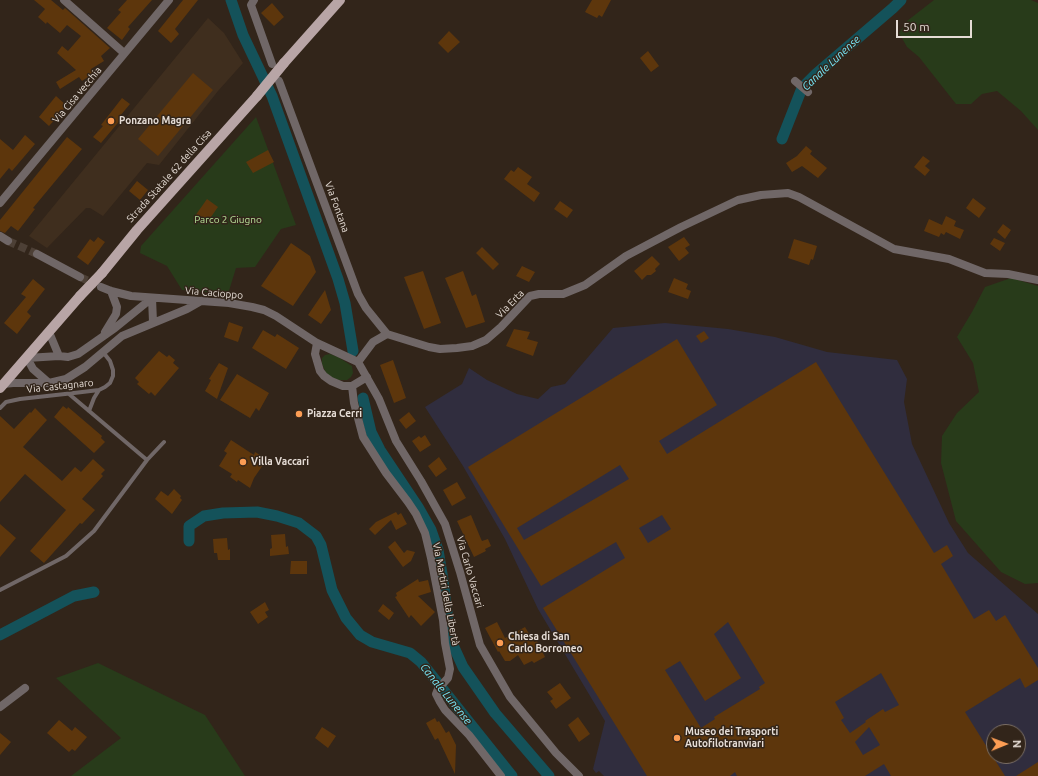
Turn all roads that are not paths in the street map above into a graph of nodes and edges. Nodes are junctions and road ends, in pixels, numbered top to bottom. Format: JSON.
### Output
{"nodes":[{"id":1,"x":64,"y":0,"type":"edge"},
{"id":2,"x":169,"y":0,"type":"edge"},
{"id":3,"x":254,"y":0,"type":"edge"},
{"id":4,"x":340,"y":0,"type":"edge"},
{"id":5,"x":124,"y":53,"type":"junction"},
{"id":6,"x":272,"y":64,"type":"dead end"},
{"id":7,"x":278,"y":81,"type":"dead end"},
{"id":8,"x":795,"y":81,"type":"dead end"},
{"id":9,"x":808,"y":92,"type":"dead end"},
{"id":10,"x":0,"y":203,"type":"edge"},
{"id":11,"x":0,"y":236,"type":"edge"},
{"id":12,"x":8,"y":241,"type":"tunnel mouth"},
{"id":13,"x":37,"y":254,"type":"tunnel mouth"},
{"id":14,"x":80,"y":277,"type":"tunnel mouth"},
{"id":15,"x":1038,"y":280,"type":"edge"},
{"id":16,"x":101,"y":287,"type":"tunnel mouth"},
{"id":17,"x":111,"y":291,"type":"junction"},
{"id":18,"x":152,"y":298,"type":"junction"},
{"id":19,"x":202,"y":301,"type":"junction"},
{"id":20,"x":153,"y":322,"type":"junction"},
{"id":21,"x":49,"y":332,"type":"junction"},
{"id":22,"x":387,"y":334,"type":"junction"},
{"id":23,"x":104,"y":335,"type":"junction"},
{"id":24,"x":317,"y":343,"type":"junction"},
{"id":25,"x":102,"y":352,"type":"junction"},
{"id":26,"x":59,"y":356,"type":"junction"},
{"id":27,"x":27,"y":358,"type":"junction"},
{"id":28,"x":358,"y":362,"type":"junction"},
{"id":29,"x":367,"y":377,"type":"junction"},
{"id":30,"x":49,"y":383,"type":"junction"},
{"id":31,"x":2,"y":386,"type":"edge"},
{"id":32,"x":352,"y":386,"type":"junction"},
{"id":33,"x":99,"y":390,"type":"junction"},
{"id":34,"x":69,"y":394,"type":"junction"},
{"id":35,"x":0,"y":408,"type":"edge"},
{"id":36,"x":89,"y":411,"type":"junction"},
{"id":37,"x":164,"y":442,"type":"dead end"},
{"id":38,"x":147,"y":460,"type":"junction"},
{"id":39,"x":0,"y":590,"type":"edge"},
{"id":40,"x":25,"y":688,"type":"dead end"},
{"id":41,"x":0,"y":707,"type":"edge"},
{"id":42,"x":501,"y":776,"type":"edge"},
{"id":43,"x":579,"y":776,"type":"edge"}],
"edges":[{"from":1,"to":5,"type":"street"},
{"from":2,"to":5,"type":"street","name":"Via Cisa vecchia"},
{"from":3,"to":6,"type":"street"},
{"from":4,"to":21,"type":"main road","name":"Strada Statale 62 della Cisa","bridge":true},
{"from":5,"to":10,"type":"street","name":"Via Cisa vecchia"},
{"from":7,"to":22,"type":"street","name":"Via Fontana"},
{"from":8,"to":9,"type":"street"},
{"from":11,"to":12,"type":"street"},
{"from":13,"to":14,"type":"street"},
{"from":15,"to":22,"type":"street","name":"Via Erta"},
{"from":16,"to":17,"type":"street","name":"Via Cacioppo"},
{"from":17,"to":18,"type":"street","name":"Via Cacioppo"},
{"from":17,"to":23,"type":"street"},
{"from":18,"to":19,"type":"street","name":"Via Cacioppo"},
{"from":18,"to":20,"type":"street"},
{"from":18,"to":23,"type":"street"},
{"from":19,"to":20,"type":"street"},
{"from":19,"to":24,"type":"street","name":"Via Cacioppo"},
{"from":20,"to":25,"type":"street"},
{"from":21,"to":26,"type":"street"},
{"from":21,"to":27,"type":"main road"},
{"from":22,"to":28,"type":"street"},
{"from":23,"to":26,"type":"street"},
{"from":24,"to":28,"type":"street"},
{"from":24,"to":32,"type":"street"},
{"from":25,"to":30,"type":"street"},
{"from":25,"to":33,"type":"lane","name":"Via Castagnaro"},
{"from":26,"to":27,"type":"street"},
{"from":27,"to":30,"type":"street"},
{"from":27,"to":31,"type":"main road"},
{"from":28,"to":29,"type":"street","name":"Via Carlo Vaccari"},
{"from":29,"to":32,"type":"street"},
{"from":29,"to":43,"type":"street","name":"Via Carlo Vaccari"},
{"from":30,"to":31,"type":"street"},
{"from":32,"to":42,"type":"street","name":"Via Martiri della Libertà"},
{"from":33,"to":34,"type":"lane","name":"Via Castagnaro"},
{"from":33,"to":36,"type":"lane"},
{"from":34,"to":35,"type":"lane","name":"Via Castagnaro"},
{"from":34,"to":36,"type":"lane"},
{"from":36,"to":38,"type":"lane"},
{"from":37,"to":38,"type":"lane"},
{"from":38,"to":39,"type":"lane"},
{"from":40,"to":41,"type":"street"}]}
